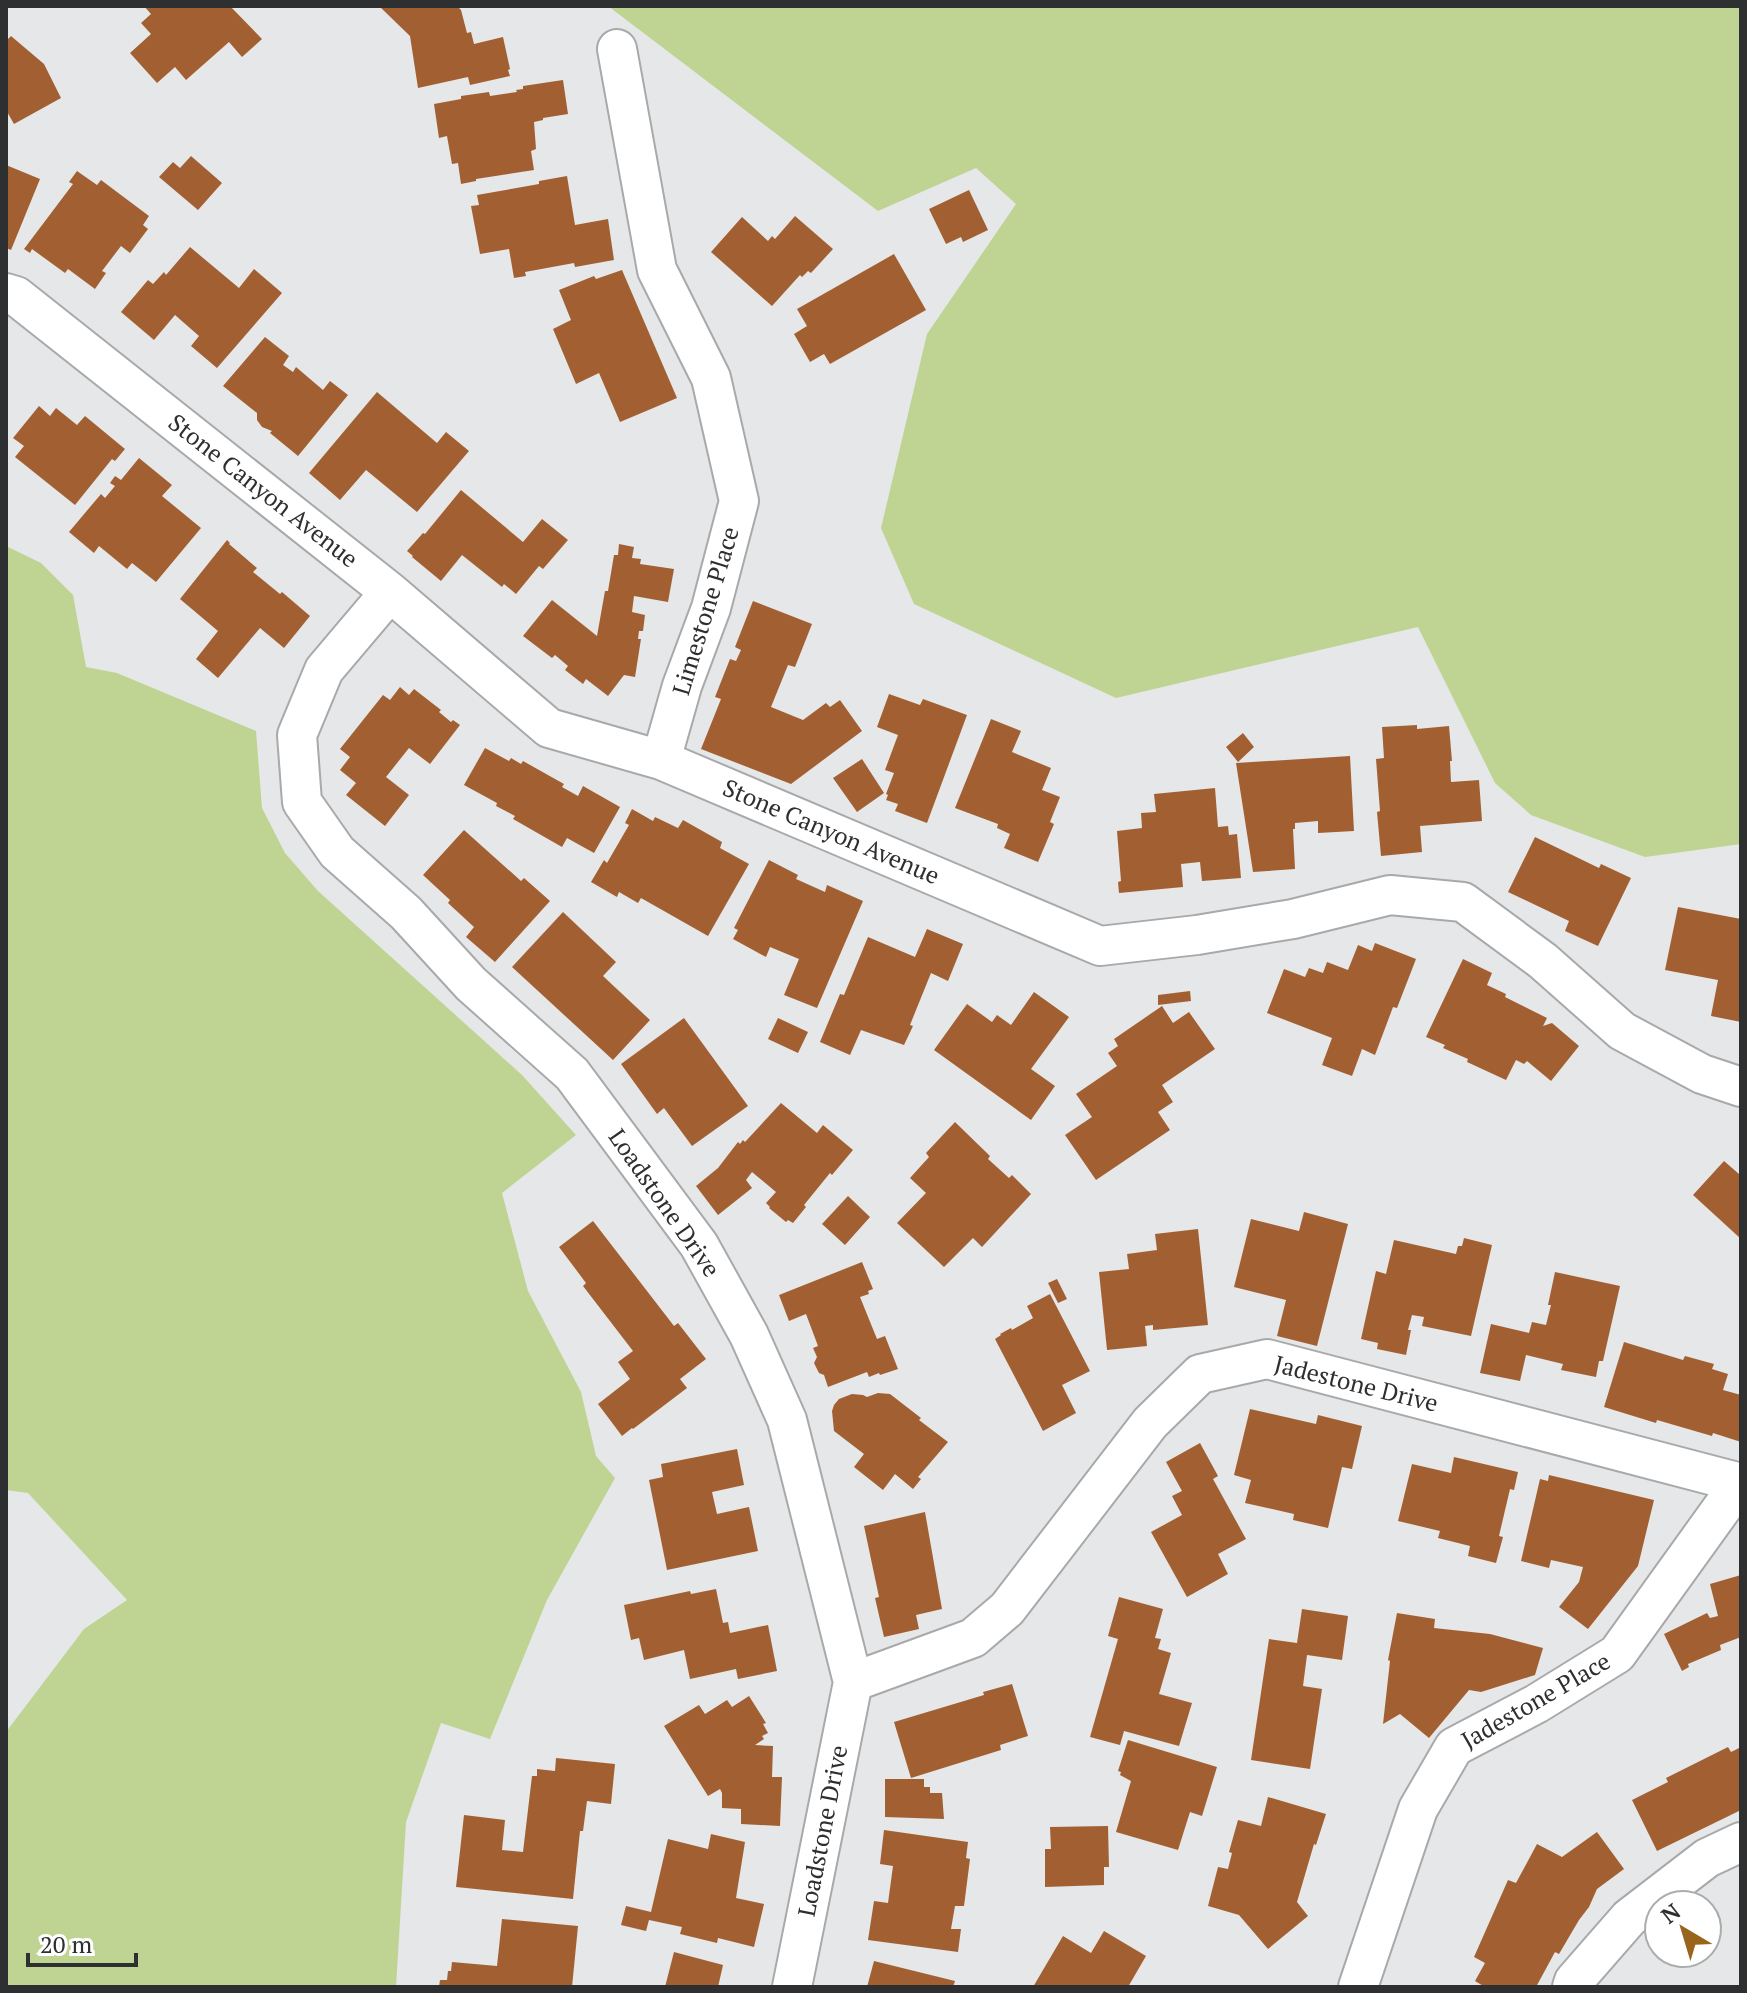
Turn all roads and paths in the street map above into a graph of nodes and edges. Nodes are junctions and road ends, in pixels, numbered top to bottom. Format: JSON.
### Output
{"nodes":[{"id":1,"x":617,"y":49,"type":"dead end"},
{"id":2,"x":6,"y":293,"type":"edge"},
{"id":3,"x":390,"y":592,"type":"junction"},
{"id":4,"x":661,"y":760,"type":"junction"},
{"id":5,"x":1741,"y":1087,"type":"edge"},
{"id":6,"x":1741,"y":1483,"type":"edge"},
{"id":7,"x":853,"y":1682,"type":"junction"},
{"id":8,"x":1741,"y":1842,"type":"edge"},
{"id":9,"x":792,"y":1987,"type":"edge"},
{"id":10,"x":1358,"y":1987,"type":"edge"},
{"id":11,"x":1572,"y":1987,"type":"edge"}],
"edges":[{"from":1,"to":4,"type":"street","name":"Limestone Place"},
{"from":2,"to":3,"type":"street","name":"Stone Canyon Avenue"},
{"from":3,"to":4,"type":"street","name":"Stone Canyon Avenue"},
{"from":3,"to":7,"type":"street","name":"Loadstone Drive"},
{"from":4,"to":5,"type":"street","name":"Stone Canyon Avenue"},
{"from":6,"to":7,"type":"street","name":"Jadestone Drive"},
{"from":6,"to":10,"type":"street","name":"Jadestone Place"},
{"from":7,"to":9,"type":"street","name":"Loadstone Drive"},
{"from":8,"to":11,"type":"street"}]}
